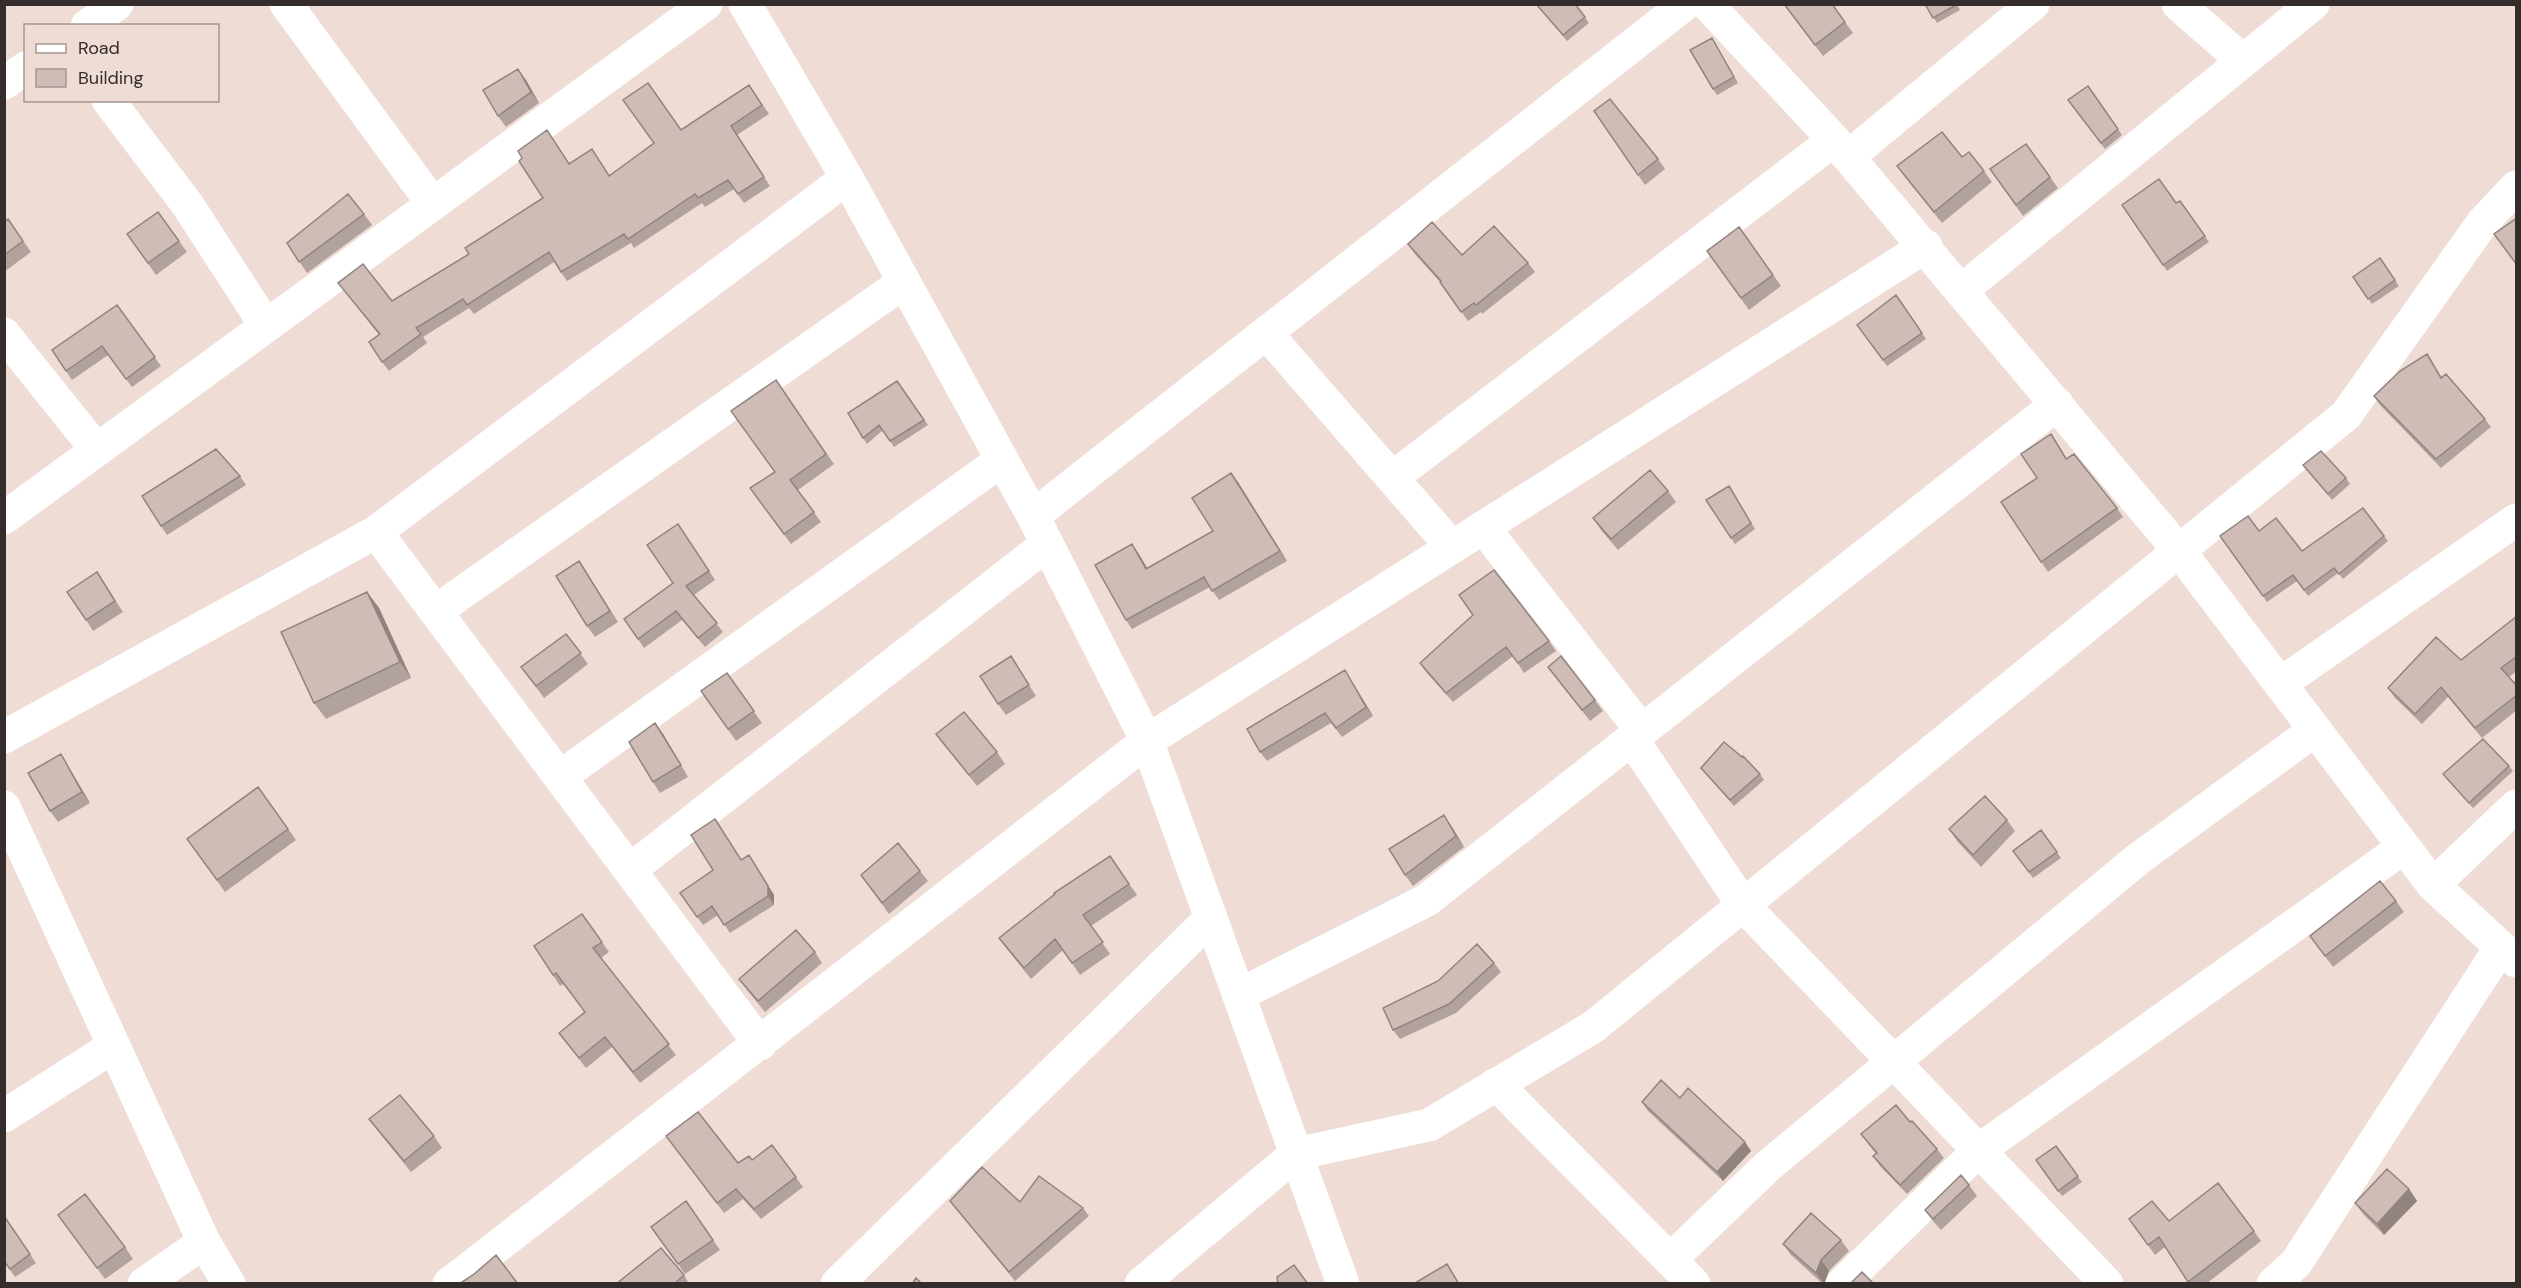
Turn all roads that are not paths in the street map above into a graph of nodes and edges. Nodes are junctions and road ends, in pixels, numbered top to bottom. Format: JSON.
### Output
{"nodes":[{"id":1,"x":117,"y":4,"type":"edge"},
{"id":2,"x":286,"y":4,"type":"edge"},
{"id":3,"x":706,"y":4,"type":"edge"},
{"id":4,"x":745,"y":4,"type":"edge"},
{"id":5,"x":1685,"y":4,"type":"edge"},
{"id":6,"x":1707,"y":4,"type":"edge"},
{"id":7,"x":2033,"y":4,"type":"edge"},
{"id":8,"x":2178,"y":4,"type":"edge"},
{"id":9,"x":2313,"y":4,"type":"edge"},
{"id":10,"x":90,"y":24,"type":"edge"},
{"id":11,"x":2243,"y":62,"type":"junction"},
{"id":12,"x":24,"y":69,"type":"edge"},
{"id":13,"x":4,"y":83,"type":"edge"},
{"id":14,"x":110,"y":102,"type":"edge"},
{"id":15,"x":1841,"y":148,"type":"junction"},
{"id":16,"x":847,"y":178,"type":"junction"},
{"id":17,"x":2517,"y":187,"type":"edge"},
{"id":18,"x":433,"y":204,"type":"junction"},
{"id":19,"x":1926,"y":246,"type":"junction"},
{"id":20,"x":904,"y":282,"type":"junction"},
{"id":21,"x":1962,"y":290,"type":"junction"},
{"id":22,"x":266,"y":326,"type":"junction"},
{"id":23,"x":4,"y":334,"type":"edge"},
{"id":24,"x":1267,"y":334,"type":"junction"},
{"id":25,"x":2057,"y":404,"type":"junction"},
{"id":26,"x":97,"y":450,"type":"junction"},
{"id":27,"x":1002,"y":460,"type":"junction"},
{"id":28,"x":1392,"y":478,"type":"junction"},
{"id":29,"x":4,"y":518,"type":"edge"},
{"id":30,"x":2517,"y":520,"type":"edge"},
{"id":31,"x":1483,"y":527,"type":"junction"},
{"id":32,"x":1040,"y":530,"type":"junction"},
{"id":33,"x":376,"y":532,"type":"junction"},
{"id":34,"x":1452,"y":547,"type":"junction"},
{"id":35,"x":2180,"y":552,"type":"junction"},
{"id":36,"x":436,"y":611,"type":"junction"},
{"id":37,"x":2280,"y":684,"type":"junction"},
{"id":38,"x":2315,"y":730,"type":"junction"},
{"id":39,"x":1637,"y":735,"type":"junction"},
{"id":40,"x":4,"y":737,"type":"edge"},
{"id":41,"x":1147,"y":741,"type":"junction"},
{"id":42,"x":560,"y":777,"type":"junction"},
{"id":43,"x":2517,"y":806,"type":"edge"},
{"id":44,"x":4,"y":807,"type":"edge"},
{"id":45,"x":11,"y":842,"type":"edge"},
{"id":46,"x":2404,"y":847,"type":"junction"},
{"id":47,"x":630,"y":870,"type":"junction"},
{"id":48,"x":2433,"y":885,"type":"junction"},
{"id":49,"x":1743,"y":905,"type":"junction"},
{"id":50,"x":1211,"y":918,"type":"junction"},
{"id":51,"x":2509,"y":954,"type":"edge"},
{"id":52,"x":1239,"y":995,"type":"junction"},
{"id":53,"x":760,"y":1044,"type":"junction"},
{"id":54,"x":114,"y":1046,"type":"junction"},
{"id":55,"x":1894,"y":1061,"type":"junction"},
{"id":56,"x":1496,"y":1084,"type":"junction"},
{"id":57,"x":4,"y":1116,"type":"edge"},
{"id":58,"x":1978,"y":1151,"type":"junction"},
{"id":59,"x":1296,"y":1154,"type":"junction"},
{"id":60,"x":204,"y":1242,"type":"junction"},
{"id":61,"x":1670,"y":1260,"type":"junction"},
{"id":62,"x":144,"y":1284,"type":"edge"},
{"id":63,"x":229,"y":1284,"type":"edge"},
{"id":64,"x":449,"y":1284,"type":"edge"},
{"id":65,"x":837,"y":1284,"type":"edge"},
{"id":66,"x":1141,"y":1284,"type":"edge"},
{"id":67,"x":1343,"y":1284,"type":"edge"},
{"id":68,"x":1694,"y":1284,"type":"edge"},
{"id":69,"x":1842,"y":1284,"type":"edge"},
{"id":70,"x":2107,"y":1284,"type":"edge"},
{"id":71,"x":2273,"y":1284,"type":"edge"}],
"edges":[{"from":1,"to":10,"type":"street"},
{"from":2,"to":18,"type":"street"},
{"from":3,"to":18,"type":"street"},
{"from":4,"to":16,"type":"street"},
{"from":5,"to":24,"type":"street"},
{"from":6,"to":15,"type":"street"},
{"from":7,"to":15,"type":"street"},
{"from":8,"to":11,"type":"street"},
{"from":9,"to":11,"type":"street"},
{"from":11,"to":21,"type":"street"},
{"from":12,"to":13,"type":"street"},
{"from":14,"to":22,"type":"street"},
{"from":15,"to":19,"type":"street"},
{"from":15,"to":28,"type":"street"},
{"from":16,"to":20,"type":"street"},
{"from":16,"to":33,"type":"street"},
{"from":17,"to":35,"type":"street"},
{"from":18,"to":22,"type":"street"},
{"from":19,"to":21,"type":"street"},
{"from":19,"to":31,"type":"street"},
{"from":20,"to":27,"type":"street"},
{"from":20,"to":36,"type":"street"},
{"from":21,"to":25,"type":"street"},
{"from":22,"to":26,"type":"street"},
{"from":23,"to":26,"type":"street"},
{"from":24,"to":28,"type":"street"},
{"from":24,"to":32,"type":"street"},
{"from":25,"to":35,"type":"street"},
{"from":25,"to":39,"type":"street"},
{"from":26,"to":29,"type":"street"},
{"from":27,"to":32,"type":"street"},
{"from":27,"to":42,"type":"street"},
{"from":28,"to":34,"type":"street"},
{"from":30,"to":37,"type":"street"},
{"from":31,"to":34,"type":"street"},
{"from":31,"to":39,"type":"street"},
{"from":32,"to":41,"type":"street"},
{"from":32,"to":47,"type":"street"},
{"from":33,"to":36,"type":"street"},
{"from":33,"to":40,"type":"street"},
{"from":34,"to":41,"type":"street"},
{"from":35,"to":37,"type":"street"},
{"from":35,"to":49,"type":"street"},
{"from":36,"to":42,"type":"street"},
{"from":37,"to":38,"type":"street"},
{"from":38,"to":46,"type":"street"},
{"from":38,"to":55,"type":"street"},
{"from":39,"to":49,"type":"street"},
{"from":39,"to":52,"type":"street"},
{"from":41,"to":50,"type":"street"},
{"from":41,"to":53,"type":"street"},
{"from":42,"to":47,"type":"street"},
{"from":43,"to":48,"type":"street"},
{"from":44,"to":45,"type":"street"},
{"from":45,"to":54,"type":"street"},
{"from":46,"to":48,"type":"street"},
{"from":46,"to":58,"type":"street"},
{"from":47,"to":53,"type":"street"},
{"from":48,"to":51,"type":"street"},
{"from":49,"to":55,"type":"street"},
{"from":49,"to":56,"type":"street"},
{"from":50,"to":52,"type":"street"},
{"from":50,"to":65,"type":"street"},
{"from":51,"to":71,"type":"street"},
{"from":52,"to":59,"type":"street"},
{"from":53,"to":64,"type":"street"},
{"from":54,"to":57,"type":"street"},
{"from":54,"to":60,"type":"street"},
{"from":55,"to":58,"type":"street"},
{"from":55,"to":61,"type":"street"},
{"from":56,"to":59,"type":"street"},
{"from":56,"to":61,"type":"street"},
{"from":58,"to":69,"type":"street"},
{"from":58,"to":70,"type":"street"},
{"from":59,"to":66,"type":"street"},
{"from":59,"to":67,"type":"street"},
{"from":60,"to":62,"type":"street"},
{"from":60,"to":63,"type":"street"},
{"from":61,"to":68,"type":"street"}]}
